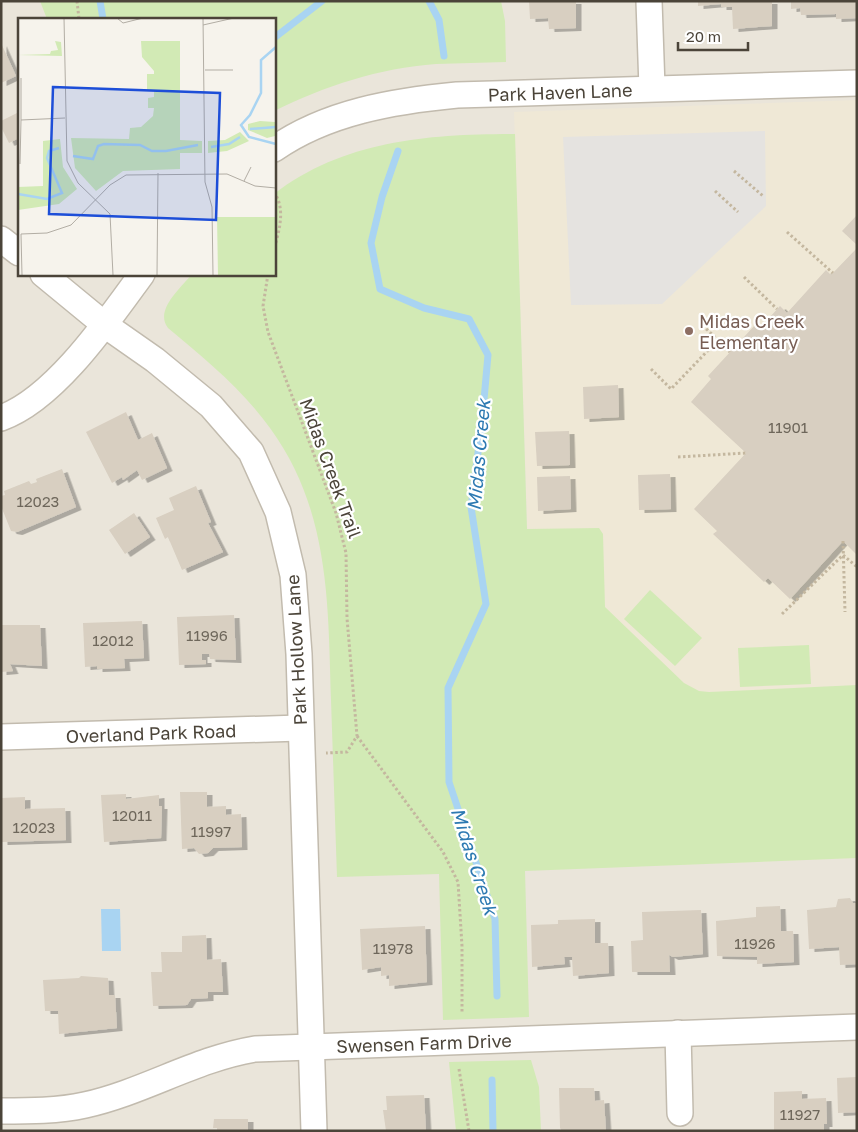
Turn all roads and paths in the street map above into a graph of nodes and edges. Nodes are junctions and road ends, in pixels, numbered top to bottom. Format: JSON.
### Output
{"nodes":[{"id":1,"x":77,"y":1,"type":"edge"},
{"id":2,"x":649,"y":1,"type":"edge"},
{"id":3,"x":79,"y":18,"type":"edge"},
{"id":4,"x":857,"y":83,"type":"edge"},
{"id":5,"x":652,"y":88,"type":"junction"},
{"id":6,"x":275,"y":148,"type":"edge"},
{"id":7,"x":734,"y":171,"type":"dead end"},
{"id":8,"x":715,"y":191,"type":"dead end"},
{"id":9,"x":275,"y":194,"type":"edge"},
{"id":10,"x":763,"y":196,"type":"dead end"},
{"id":11,"x":738,"y":212,"type":"dead end"},
{"id":12,"x":787,"y":232,"type":"dead end"},
{"id":13,"x":1,"y":239,"type":"edge"},
{"id":14,"x":275,"y":245,"type":"edge"},
{"id":15,"x":18,"y":252,"type":"edge"},
{"id":16,"x":833,"y":273,"type":"dead end"},
{"id":17,"x":44,"y":275,"type":"edge"},
{"id":18,"x":141,"y":275,"type":"edge"},
{"id":19,"x":268,"y":275,"type":"edge"},
{"id":20,"x":744,"y":277,"type":"dead end"},
{"id":21,"x":776,"y":309,"type":"dead end"},
{"id":22,"x":700,"y":323,"type":"dead end"},
{"id":23,"x":105,"y":325,"type":"junction"},
{"id":24,"x":718,"y":340,"type":"junction"},
{"id":25,"x":730,"y":352,"type":"dead end"},
{"id":26,"x":650,"y":369,"type":"dead end"},
{"id":27,"x":1,"y":418,"type":"edge"},
{"id":28,"x":746,"y":453,"type":"dead end"},
{"id":29,"x":678,"y":457,"type":"dead end"},
{"id":30,"x":843,"y":542,"type":"dead end"},
{"id":31,"x":843,"y":555,"type":"junction"},
{"id":32,"x":857,"y":567,"type":"edge"},
{"id":33,"x":845,"y":612,"type":"dead end"},
{"id":34,"x":782,"y":614,"type":"dead end"},
{"id":35,"x":300,"y":728,"type":"junction"},
{"id":36,"x":357,"y":736,"type":"junction"},
{"id":37,"x":1,"y":737,"type":"edge"},
{"id":38,"x":330,"y":753,"type":"dead end"},
{"id":39,"x":462,"y":1013,"type":"dead end"},
{"id":40,"x":857,"y":1027,"type":"edge"},
{"id":41,"x":678,"y":1033,"type":"junction"},
{"id":42,"x":313,"y":1047,"type":"junction"},
{"id":43,"x":460,"y":1070,"type":"dead end"},
{"id":44,"x":1,"y":1112,"type":"edge"},
{"id":45,"x":680,"y":1114,"type":"dead end"},
{"id":46,"x":314,"y":1131,"type":"edge"},
{"id":47,"x":469,"y":1131,"type":"edge"}],
"edges":[{"from":1,"to":3,"type":"path"},
{"from":2,"to":5,"type":"street"},
{"from":4,"to":5,"type":"street","name":"Park Haven Lane"},
{"from":5,"to":6,"type":"street","name":"Park Haven Lane"},
{"from":7,"to":10,"type":"path"},
{"from":8,"to":11,"type":"path"},
{"from":9,"to":14,"type":"path"},
{"from":12,"to":16,"type":"path"},
{"from":13,"to":15,"type":"street"},
{"from":17,"to":23,"type":"street","name":"Park Hollow Lane"},
{"from":18,"to":23,"type":"street"},
{"from":19,"to":36,"type":"path","name":"Midas Creek Trail"},
{"from":20,"to":21,"type":"path"},
{"from":22,"to":24,"type":"path"},
{"from":23,"to":27,"type":"street"},
{"from":23,"to":35,"type":"street","name":"Park Hollow Lane"},
{"from":24,"to":25,"type":"path"},
{"from":24,"to":26,"type":"path"},
{"from":28,"to":29,"type":"path"},
{"from":30,"to":31,"type":"path"},
{"from":31,"to":32,"type":"path"},
{"from":31,"to":33,"type":"path"},
{"from":31,"to":34,"type":"path"},
{"from":35,"to":37,"type":"street","name":"Overland Park Road"},
{"from":35,"to":42,"type":"street","name":"Park Hollow Lane"},
{"from":36,"to":38,"type":"path"},
{"from":36,"to":39,"type":"path"},
{"from":40,"to":41,"type":"street","name":"Swensen Farm Drive"},
{"from":41,"to":42,"type":"street","name":"Swensen Farm Drive"},
{"from":41,"to":45,"type":"street"},
{"from":42,"to":44,"type":"street","name":"Swensen Farm Drive"},
{"from":42,"to":46,"type":"street","name":"Park Hollow Lane"},
{"from":43,"to":47,"type":"path"}]}
